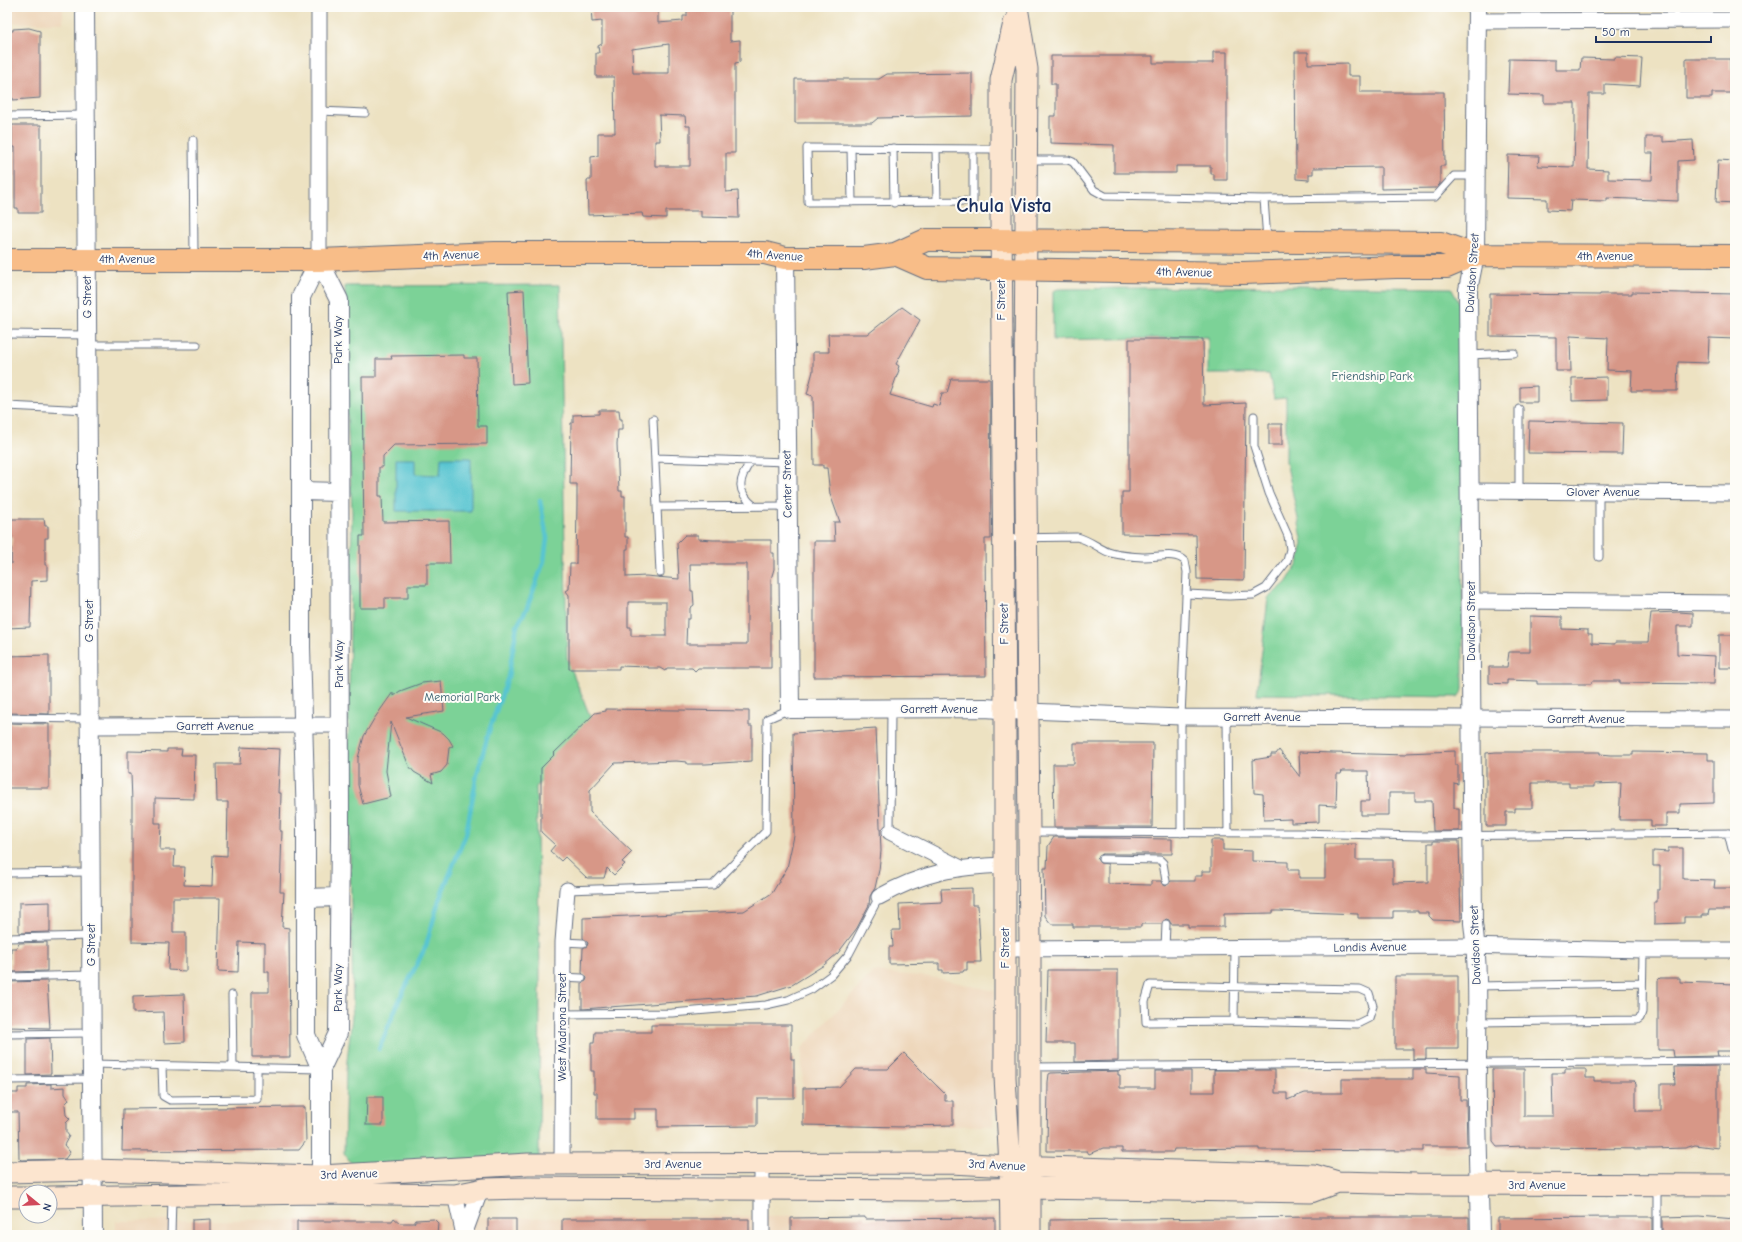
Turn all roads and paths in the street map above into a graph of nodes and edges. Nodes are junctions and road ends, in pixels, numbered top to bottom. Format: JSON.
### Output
{"nodes":[{"id":1,"x":85,"y":7,"type":"edge"},
{"id":2,"x":319,"y":7,"type":"edge"},
{"id":3,"x":1017,"y":11,"type":"edge"},
{"id":4,"x":1477,"y":14,"type":"edge"},
{"id":5,"x":1735,"y":20,"type":"edge"},
{"id":6,"x":320,"y":111,"type":"junction"},
{"id":7,"x":365,"y":113,"type":"dead end"},
{"id":8,"x":86,"y":115,"type":"junction"},
{"id":9,"x":7,"y":116,"type":"edge"},
{"id":10,"x":193,"y":140,"type":"dead end"},
{"id":11,"x":851,"y":148,"type":"junction"},
{"id":12,"x":893,"y":148,"type":"junction"},
{"id":13,"x":936,"y":149,"type":"junction"},
{"id":14,"x":973,"y":149,"type":"junction"},
{"id":15,"x":1001,"y":149,"type":"junction"},
{"id":16,"x":1025,"y":161,"type":"junction"},
{"id":17,"x":1475,"y":176,"type":"junction"},
{"id":18,"x":1264,"y":199,"type":"junction"},
{"id":19,"x":937,"y":201,"type":"junction"},
{"id":20,"x":852,"y":202,"type":"junction"},
{"id":21,"x":894,"y":203,"type":"junction"},
{"id":22,"x":1001,"y":240,"type":"junction"},
{"id":23,"x":1025,"y":240,"type":"junction"},
{"id":24,"x":1267,"y":243,"type":"junction"},
{"id":25,"x":894,"y":254,"type":"junction"},
{"id":26,"x":1474,"y":255,"type":"junction"},
{"id":27,"x":1735,"y":256,"type":"edge"},
{"id":28,"x":785,"y":258,"type":"junction"},
{"id":29,"x":86,"y":259,"type":"junction"},
{"id":30,"x":7,"y":260,"type":"edge"},
{"id":31,"x":194,"y":260,"type":"junction"},
{"id":32,"x":319,"y":260,"type":"junction"},
{"id":33,"x":1001,"y":269,"type":"junction"},
{"id":34,"x":1025,"y":269,"type":"junction"},
{"id":35,"x":7,"y":334,"type":"edge"},
{"id":36,"x":87,"y":340,"type":"junction"},
{"id":37,"x":197,"y":345,"type":"dead end"},
{"id":38,"x":1514,"y":353,"type":"dead end"},
{"id":39,"x":1469,"y":355,"type":"junction"},
{"id":40,"x":7,"y":406,"type":"edge"},
{"id":41,"x":1519,"y":409,"type":"dead end"},
{"id":42,"x":88,"y":410,"type":"junction"},
{"id":43,"x":1254,"y":416,"type":"dead end"},
{"id":44,"x":653,"y":419,"type":"dead end"},
{"id":45,"x":655,"y":458,"type":"junction"},
{"id":46,"x":751,"y":461,"type":"junction"},
{"id":47,"x":787,"y":462,"type":"junction"},
{"id":48,"x":302,"y":491,"type":"junction"},
{"id":49,"x":1471,"y":491,"type":"junction"},
{"id":50,"x":338,"y":492,"type":"junction"},
{"id":51,"x":1520,"y":492,"type":"junction"},
{"id":52,"x":1599,"y":492,"type":"junction"},
{"id":53,"x":1735,"y":493,"type":"edge"},
{"id":54,"x":754,"y":506,"type":"junction"},
{"id":55,"x":788,"y":506,"type":"junction"},
{"id":56,"x":657,"y":507,"type":"junction"},
{"id":57,"x":1026,"y":537,"type":"junction"},
{"id":58,"x":1003,"y":538,"type":"junction"},
{"id":59,"x":1600,"y":557,"type":"dead end"},
{"id":60,"x":660,"y":574,"type":"dead end"},
{"id":61,"x":1187,"y":594,"type":"junction"},
{"id":62,"x":1471,"y":601,"type":"junction"},
{"id":63,"x":1735,"y":603,"type":"edge"},
{"id":64,"x":790,"y":709,"type":"junction"},
{"id":65,"x":891,"y":709,"type":"junction"},
{"id":66,"x":1005,"y":710,"type":"junction"},
{"id":67,"x":1027,"y":711,"type":"junction"},
{"id":68,"x":1181,"y":717,"type":"junction"},
{"id":69,"x":7,"y":718,"type":"edge"},
{"id":70,"x":1227,"y":718,"type":"junction"},
{"id":71,"x":1471,"y":719,"type":"junction"},
{"id":72,"x":1735,"y":719,"type":"edge"},
{"id":73,"x":90,"y":722,"type":"junction"},
{"id":74,"x":339,"y":725,"type":"junction"},
{"id":75,"x":303,"y":726,"type":"junction"},
{"id":76,"x":890,"y":832,"type":"joint"},
{"id":77,"x":1028,"y":832,"type":"junction"},
{"id":78,"x":1181,"y":832,"type":"junction"},
{"id":79,"x":1732,"y":832,"type":"edge"},
{"id":80,"x":1228,"y":833,"type":"junction"},
{"id":81,"x":1473,"y":835,"type":"junction"},
{"id":82,"x":1732,"y":849,"type":"dead end"},
{"id":83,"x":1102,"y":859,"type":"dead end"},
{"id":84,"x":1005,"y":865,"type":"junction"},
{"id":85,"x":959,"y":868,"type":"junction"},
{"id":86,"x":91,"y":872,"type":"junction"},
{"id":87,"x":7,"y":873,"type":"edge"},
{"id":88,"x":1166,"y":881,"type":"dead end"},
{"id":89,"x":567,"y":890,"type":"joint"},
{"id":90,"x":338,"y":897,"type":"junction"},
{"id":91,"x":879,"y":897,"type":"joint"},
{"id":92,"x":306,"y":898,"type":"junction"},
{"id":93,"x":1166,"y":924,"type":"dead end"},
{"id":94,"x":91,"y":936,"type":"junction"},
{"id":95,"x":7,"y":938,"type":"edge"},
{"id":96,"x":563,"y":942,"type":"junction"},
{"id":97,"x":583,"y":943,"type":"dead end"},
{"id":98,"x":1477,"y":946,"type":"junction"},
{"id":99,"x":1030,"y":947,"type":"junction"},
{"id":100,"x":1166,"y":948,"type":"junction"},
{"id":101,"x":1005,"y":949,"type":"junction"},
{"id":102,"x":1234,"y":949,"type":"junction"},
{"id":103,"x":1643,"y":950,"type":"junction"},
{"id":104,"x":1735,"y":950,"type":"edge"},
{"id":105,"x":91,"y":975,"type":"junction"},
{"id":106,"x":7,"y":977,"type":"edge"},
{"id":107,"x":562,"y":977,"type":"junction"},
{"id":108,"x":582,"y":978,"type":"dead end"},
{"id":109,"x":1642,"y":983,"type":"junction"},
{"id":110,"x":1234,"y":985,"type":"junction"},
{"id":111,"x":1477,"y":986,"type":"junction"},
{"id":112,"x":232,"y":995,"type":"dead end"},
{"id":113,"x":562,"y":1014,"type":"junction"},
{"id":114,"x":1234,"y":1021,"type":"junction"},
{"id":115,"x":1478,"y":1022,"type":"junction"},
{"id":116,"x":92,"y":1033,"type":"junction"},
{"id":117,"x":7,"y":1034,"type":"edge"},
{"id":118,"x":1735,"y":1061,"type":"edge"},
{"id":119,"x":1476,"y":1063,"type":"junction"},
{"id":120,"x":162,"y":1066,"type":"junction"},
{"id":121,"x":233,"y":1067,"type":"junction"},
{"id":122,"x":1030,"y":1067,"type":"junction"},
{"id":123,"x":257,"y":1068,"type":"junction"},
{"id":124,"x":321,"y":1069,"type":"junction"},
{"id":125,"x":92,"y":1072,"type":"junction"},
{"id":126,"x":7,"y":1080,"type":"edge"},
{"id":127,"x":762,"y":1163,"type":"junction"},
{"id":128,"x":562,"y":1164,"type":"junction"},
{"id":129,"x":1020,"y":1167,"type":"junction"},
{"id":130,"x":92,"y":1170,"type":"junction"},
{"id":131,"x":7,"y":1172,"type":"edge"},
{"id":132,"x":1338,"y":1182,"type":"junction"},
{"id":133,"x":321,"y":1184,"type":"junction"},
{"id":134,"x":1480,"y":1185,"type":"junction"},
{"id":135,"x":1657,"y":1185,"type":"junction"},
{"id":136,"x":1735,"y":1185,"type":"edge"},
{"id":137,"x":531,"y":1188,"type":"junction"},
{"id":138,"x":1010,"y":1188,"type":"junction"},
{"id":139,"x":1031,"y":1188,"type":"junction"},
{"id":140,"x":484,"y":1189,"type":"junction"},
{"id":141,"x":762,"y":1189,"type":"junction"},
{"id":142,"x":172,"y":1195,"type":"junction"},
{"id":143,"x":455,"y":1195,"type":"junction"},
{"id":144,"x":93,"y":1196,"type":"junction"},
{"id":145,"x":7,"y":1197,"type":"edge"},
{"id":146,"x":18,"y":1197,"type":"edge"},
{"id":147,"x":58,"y":1197,"type":"edge"},
{"id":148,"x":93,"y":1235,"type":"edge"},
{"id":149,"x":171,"y":1235,"type":"edge"},
{"id":150,"x":464,"y":1235,"type":"edge"},
{"id":151,"x":762,"y":1235,"type":"edge"},
{"id":152,"x":1011,"y":1235,"type":"edge"},
{"id":153,"x":1030,"y":1235,"type":"edge"},
{"id":154,"x":1480,"y":1235,"type":"edge"},
{"id":155,"x":1657,"y":1235,"type":"edge"}],
"edges":[{"from":1,"to":8,"type":"street","name":"G Street"},
{"from":2,"to":6,"type":"street","name":"Park Way"},
{"from":3,"to":15,"type":"main road","name":"F Street"},
{"from":3,"to":16,"type":"main road","name":"F Street"},
{"from":4,"to":5,"type":"street"},
{"from":4,"to":17,"type":"street","name":"Davidson Street"},
{"from":6,"to":7,"type":"lane"},
{"from":6,"to":32,"type":"street","name":"Park Way"},
{"from":8,"to":9,"type":"lane"},
{"from":8,"to":29,"type":"street","name":"G Street"},
{"from":10,"to":31,"type":"lane"},
{"from":11,"to":12,"type":"lane"},
{"from":11,"to":20,"type":"lane"},
{"from":11,"to":20,"type":"lane"},
{"from":12,"to":13,"type":"lane"},
{"from":12,"to":21,"type":"lane"},
{"from":13,"to":14,"type":"lane"},
{"from":13,"to":19,"type":"lane"},
{"from":14,"to":15,"type":"lane"},
{"from":14,"to":19,"type":"lane"},
{"from":15,"to":22,"type":"main road","name":"F Street"},
{"from":16,"to":18,"type":"lane"},
{"from":16,"to":23,"type":"main road","name":"F Street"},
{"from":17,"to":18,"type":"lane"},
{"from":17,"to":26,"type":"street","name":"Davidson Street"},
{"from":18,"to":24,"type":"lane"},
{"from":19,"to":21,"type":"lane"},
{"from":20,"to":21,"type":"lane"},
{"from":22,"to":23,"type":"main road","name":"4th Avenue"},
{"from":22,"to":25,"type":"main road","name":"4th Avenue"},
{"from":22,"to":33,"type":"main road","name":"F Street"},
{"from":23,"to":24,"type":"main road","name":"4th Avenue"},
{"from":23,"to":34,"type":"main road","name":"F Street"},
{"from":24,"to":26,"type":"main road","name":"4th Avenue"},
{"from":25,"to":28,"type":"main road","name":"4th Avenue"},
{"from":25,"to":33,"type":"main road","name":"4th Avenue"},
{"from":26,"to":27,"type":"main road","name":"4th Avenue"},
{"from":26,"to":34,"type":"main road","name":"4th Avenue"},
{"from":26,"to":39,"type":"street","name":"Davidson Street"},
{"from":28,"to":32,"type":"main road","name":"4th Avenue"},
{"from":28,"to":47,"type":"street","name":"Center Street"},
{"from":29,"to":30,"type":"main road","name":"4th Avenue"},
{"from":29,"to":31,"type":"main road","name":"4th Avenue"},
{"from":29,"to":36,"type":"street","name":"G Street"},
{"from":31,"to":32,"type":"main road","name":"4th Avenue"},
{"from":32,"to":48,"type":"street","name":"Park Way"},
{"from":32,"to":50,"type":"street","name":"Park Way"},
{"from":33,"to":34,"type":"main road","name":"4th Avenue"},
{"from":33,"to":58,"type":"main road","name":"F Street"},
{"from":34,"to":57,"type":"main road","name":"F Street"},
{"from":35,"to":36,"type":"lane"},
{"from":36,"to":37,"type":"lane"},
{"from":36,"to":42,"type":"street","name":"G Street"},
{"from":38,"to":39,"type":"lane"},
{"from":39,"to":49,"type":"street","name":"Davidson Street"},
{"from":40,"to":42,"type":"lane"},
{"from":41,"to":51,"type":"lane"},
{"from":42,"to":73,"type":"street","name":"G Street"},
{"from":43,"to":61,"type":"lane"},
{"from":44,"to":45,"type":"lane"},
{"from":45,"to":46,"type":"lane"},
{"from":45,"to":56,"type":"lane"},
{"from":46,"to":47,"type":"lane"},
{"from":46,"to":54,"type":"lane"},
{"from":47,"to":55,"type":"street","name":"Center Street"},
{"from":48,"to":50,"type":"street"},
{"from":48,"to":75,"type":"street","name":"Park Way"},
{"from":49,"to":51,"type":"street","name":"Glover Avenue"},
{"from":49,"to":62,"type":"street","name":"Davidson Street"},
{"from":50,"to":74,"type":"street","name":"Park Way"},
{"from":51,"to":52,"type":"street","name":"Glover Avenue"},
{"from":52,"to":53,"type":"street","name":"Glover Avenue"},
{"from":52,"to":59,"type":"lane"},
{"from":54,"to":55,"type":"lane"},
{"from":54,"to":56,"type":"lane"},
{"from":55,"to":64,"type":"street","name":"Center Street"},
{"from":56,"to":60,"type":"lane"},
{"from":57,"to":58,"type":"lane"},
{"from":57,"to":61,"type":"lane"},
{"from":57,"to":67,"type":"main road","name":"F Street"},
{"from":58,"to":66,"type":"main road","name":"F Street"},
{"from":61,"to":68,"type":"lane"},
{"from":62,"to":63,"type":"street"},
{"from":62,"to":71,"type":"street","name":"Davidson Street"},
{"from":64,"to":65,"type":"street","name":"Garrett Avenue"},
{"from":64,"to":89,"type":"lane"},
{"from":65,"to":66,"type":"street","name":"Garrett Avenue"},
{"from":65,"to":76,"type":"lane"},
{"from":66,"to":67,"type":"street","name":"Garrett Avenue"},
{"from":66,"to":84,"type":"main road","name":"F Street"},
{"from":67,"to":68,"type":"street","name":"Garrett Avenue"},
{"from":67,"to":77,"type":"main road","name":"F Street"},
{"from":68,"to":70,"type":"street","name":"Garrett Avenue"},
{"from":68,"to":78,"type":"lane"},
{"from":69,"to":73,"type":"lane"},
{"from":70,"to":71,"type":"street","name":"Garrett Avenue"},
{"from":70,"to":80,"type":"lane"},
{"from":71,"to":72,"type":"street","name":"Garrett Avenue"},
{"from":71,"to":81,"type":"street","name":"Davidson Street"},
{"from":73,"to":75,"type":"street","name":"Garrett Avenue"},
{"from":73,"to":86,"type":"street","name":"G Street"},
{"from":74,"to":75,"type":"street","name":"Garrett Avenue"},
{"from":74,"to":90,"type":"street","name":"Park Way"},
{"from":75,"to":92,"type":"street","name":"Park Way"},
{"from":76,"to":85,"type":"street"},
{"from":77,"to":78,"type":"lane"},
{"from":77,"to":99,"type":"main road","name":"F Street"},
{"from":78,"to":80,"type":"lane"},
{"from":79,"to":81,"type":"lane"},
{"from":79,"to":82,"type":"lane"},
{"from":80,"to":81,"type":"lane"},
{"from":81,"to":98,"type":"street","name":"Davidson Street"},
{"from":83,"to":88,"type":"lane"},
{"from":84,"to":85,"type":"street"},
{"from":84,"to":101,"type":"main road","name":"F Street"},
{"from":85,"to":91,"type":"street"},
{"from":86,"to":87,"type":"lane"},
{"from":86,"to":94,"type":"street","name":"G Street"},
{"from":89,"to":96,"type":"street","name":"West Madrona Street"},
{"from":90,"to":92,"type":"street"},
{"from":90,"to":124,"type":"street","name":"Park Way"},
{"from":91,"to":113,"type":"lane"},
{"from":92,"to":124,"type":"street","name":"Park Way"},
{"from":93,"to":100,"type":"lane"},
{"from":94,"to":95,"type":"lane"},
{"from":94,"to":105,"type":"street","name":"G Street"},
{"from":96,"to":97,"type":"lane"},
{"from":96,"to":107,"type":"street","name":"West Madrona Street"},
{"from":98,"to":102,"type":"street","name":"Landis Avenue"},
{"from":98,"to":103,"type":"street","name":"Landis Avenue"},
{"from":98,"to":111,"type":"street","name":"Davidson Street"},
{"from":99,"to":100,"type":"street","name":"Landis Avenue"},
{"from":99,"to":101,"type":"street","name":"Landis Avenue"},
{"from":99,"to":122,"type":"main road","name":"F Street"},
{"from":100,"to":102,"type":"street","name":"Landis Avenue"},
{"from":101,"to":129,"type":"main road","name":"F Street"},
{"from":102,"to":110,"type":"lane"},
{"from":103,"to":104,"type":"street","name":"Landis Avenue"},
{"from":103,"to":109,"type":"lane"},
{"from":105,"to":106,"type":"lane"},
{"from":105,"to":116,"type":"street","name":"G Street"},
{"from":107,"to":108,"type":"lane"},
{"from":107,"to":113,"type":"street","name":"West Madrona Street"},
{"from":109,"to":111,"type":"lane"},
{"from":109,"to":115,"type":"lane"},
{"from":110,"to":114,"type":"lane"},
{"from":110,"to":114,"type":"lane"},
{"from":110,"to":114,"type":"lane"},
{"from":111,"to":115,"type":"street","name":"Davidson Street"},
{"from":112,"to":121,"type":"lane"},
{"from":113,"to":128,"type":"street","name":"West Madrona Street"},
{"from":115,"to":119,"type":"street","name":"Davidson Street"},
{"from":116,"to":117,"type":"lane"},
{"from":116,"to":125,"type":"street","name":"G Street"},
{"from":118,"to":119,"type":"lane"},
{"from":119,"to":122,"type":"lane"},
{"from":119,"to":134,"type":"street","name":"Davidson Street"},
{"from":120,"to":121,"type":"lane"},
{"from":120,"to":123,"type":"lane"},
{"from":120,"to":125,"type":"lane"},
{"from":121,"to":123,"type":"lane"},
{"from":122,"to":129,"type":"main road","name":"F Street"},
{"from":123,"to":124,"type":"lane"},
{"from":124,"to":133,"type":"street","name":"Park Way"},
{"from":125,"to":126,"type":"lane"},
{"from":125,"to":130,"type":"street","name":"G Street"},
{"from":127,"to":128,"type":"main road","name":"3rd Avenue"},
{"from":127,"to":129,"type":"main road","name":"3rd Avenue"},
{"from":127,"to":141,"type":"street"},
{"from":128,"to":133,"type":"main road","name":"3rd Avenue"},
{"from":128,"to":137,"type":"main road"},
{"from":129,"to":132,"type":"main road","name":"3rd Avenue"},
{"from":129,"to":138,"type":"main road","name":"F Street"},
{"from":129,"to":139,"type":"main road","name":"F Street"},
{"from":130,"to":131,"type":"main road","name":"3rd Avenue"},
{"from":130,"to":133,"type":"main road","name":"3rd Avenue"},
{"from":130,"to":144,"type":"street","name":"G Street"},
{"from":132,"to":134,"type":"main road","name":"3rd Avenue"},
{"from":132,"to":139,"type":"main road","name":"3rd Avenue"},
{"from":133,"to":142,"type":"main road","name":"3rd Avenue"},
{"from":133,"to":143,"type":"main road","name":"3rd Avenue"},
{"from":134,"to":135,"type":"main road","name":"3rd Avenue"},
{"from":134,"to":154,"type":"street","name":"Davidson Street"},
{"from":135,"to":136,"type":"main road","name":"3rd Avenue"},
{"from":135,"to":155,"type":"lane"},
{"from":137,"to":140,"type":"main road","name":"3rd Avenue"},
{"from":137,"to":141,"type":"main road","name":"3rd Avenue"},
{"from":138,"to":139,"type":"main road","name":"3rd Avenue"},
{"from":138,"to":141,"type":"main road","name":"3rd Avenue"},
{"from":138,"to":152,"type":"main road","name":"F Street"},
{"from":139,"to":153,"type":"main road","name":"F Street"},
{"from":140,"to":143,"type":"main road","name":"3rd Avenue"},
{"from":140,"to":150,"type":"street"},
{"from":141,"to":151,"type":"street"},
{"from":142,"to":144,"type":"main road","name":"3rd Avenue"},
{"from":142,"to":149,"type":"lane"},
{"from":143,"to":150,"type":"street"},
{"from":144,"to":147,"type":"main road","name":"3rd Avenue"},
{"from":144,"to":148,"type":"street","name":"G Street"},
{"from":145,"to":146,"type":"main road"}]}
